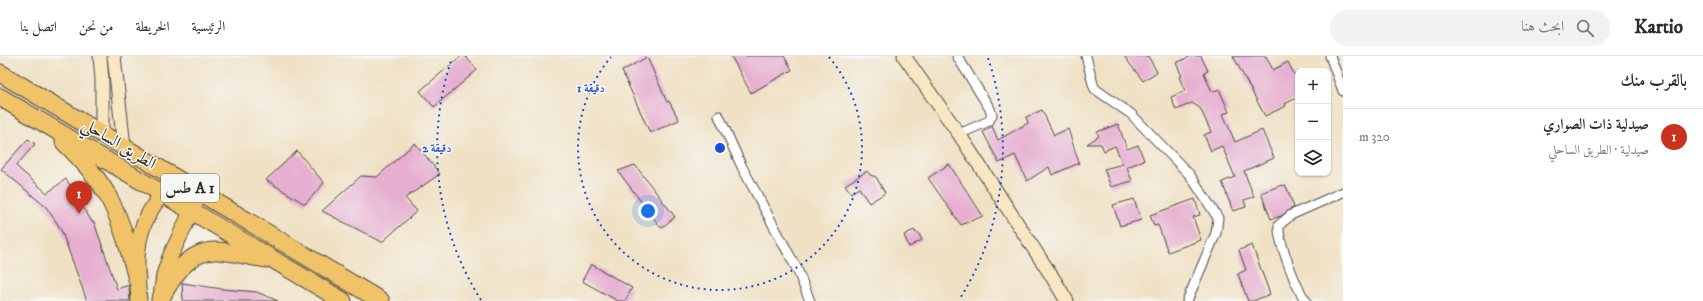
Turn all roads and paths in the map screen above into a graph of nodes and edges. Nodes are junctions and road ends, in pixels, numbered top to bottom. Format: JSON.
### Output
{"nodes":[{"id":1,"x":100,"y":56,"type":"edge"},
{"id":2,"x":114,"y":56,"type":"edge"},
{"id":3,"x":904,"y":56,"type":"edge"},
{"id":4,"x":957,"y":56,"type":"edge"},
{"id":5,"x":1086,"y":56,"type":"edge"},
{"id":6,"x":1330,"y":56,"type":"edge"},
{"id":7,"x":0,"y":73,"type":"edge"},
{"id":8,"x":1343,"y":91,"type":"edge"},
{"id":9,"x":0,"y":97,"type":"edge"},
{"id":10,"x":719,"y":116,"type":"dead end"},
{"id":11,"x":45,"y":124,"type":"junction"},
{"id":12,"x":102,"y":134,"type":"junction"},
{"id":13,"x":959,"y":134,"type":"junction"},
{"id":14,"x":124,"y":147,"type":"junction"},
{"id":15,"x":173,"y":177,"type":"junction"},
{"id":16,"x":1343,"y":192,"type":"edge"},
{"id":17,"x":200,"y":193,"type":"junction"},
{"id":18,"x":162,"y":194,"type":"junction"},
{"id":19,"x":192,"y":210,"type":"junction"},
{"id":20,"x":277,"y":261,"type":"junction"},
{"id":21,"x":137,"y":279,"type":"junction"},
{"id":22,"x":160,"y":300,"type":"edge"},
{"id":23,"x":139,"y":301,"type":"edge"},
{"id":24,"x":343,"y":301,"type":"edge"},
{"id":25,"x":382,"y":301,"type":"edge"},
{"id":26,"x":810,"y":301,"type":"edge"},
{"id":27,"x":1067,"y":301,"type":"edge"},
{"id":28,"x":1187,"y":301,"type":"edge"},
{"id":29,"x":1306,"y":301,"type":"edge"}],
"edges":[{"from":1,"to":12,"type":"street"},
{"from":2,"to":14,"type":"street"},
{"from":3,"to":13,"type":"street"},
{"from":4,"to":13,"type":"street"},
{"from":5,"to":28,"type":"street"},
{"from":6,"to":8,"type":"street"},
{"from":7,"to":12,"type":"highway","name":"الطريق الساحلي","number":"طس A 1"},
{"from":9,"to":11,"type":"highway","name":"الطريق الساحلي","number":"طس A 1"},
{"from":10,"to":26,"type":"street"},
{"from":11,"to":18,"type":"highway","name":"الطريق الساحلي","number":"طس A 1"},
{"from":11,"to":21,"type":"highway"},
{"from":12,"to":14,"type":"highway","name":"الطريق الساحلي","number":"طس A 1"},
{"from":13,"to":27,"type":"street"},
{"from":14,"to":15,"type":"highway","name":"الطريق الساحلي","number":"طس A 1"},
{"from":15,"to":17,"type":"highway","name":"الطريق الساحلي","number":"طس A 1"},
{"from":15,"to":18,"type":"main road"},
{"from":16,"to":29,"type":"street"},
{"from":17,"to":19,"type":"main road"},
{"from":17,"to":25,"type":"highway","name":"الطريق الساحلي","number":"طس A 1"},
{"from":18,"to":19,"type":"highway","name":"الطريق الساحلي","number":"طس A 1"},
{"from":18,"to":21,"type":"main road"},
{"from":19,"to":20,"type":"highway","name":"الطريق الساحلي","number":"طس A 1"},
{"from":19,"to":22,"type":"main road"},
{"from":20,"to":22,"type":"highway"},
{"from":20,"to":24,"type":"highway","name":"الطريق الساحلي","number":"طس A 1"},
{"from":21,"to":23,"type":"main road"}]}
